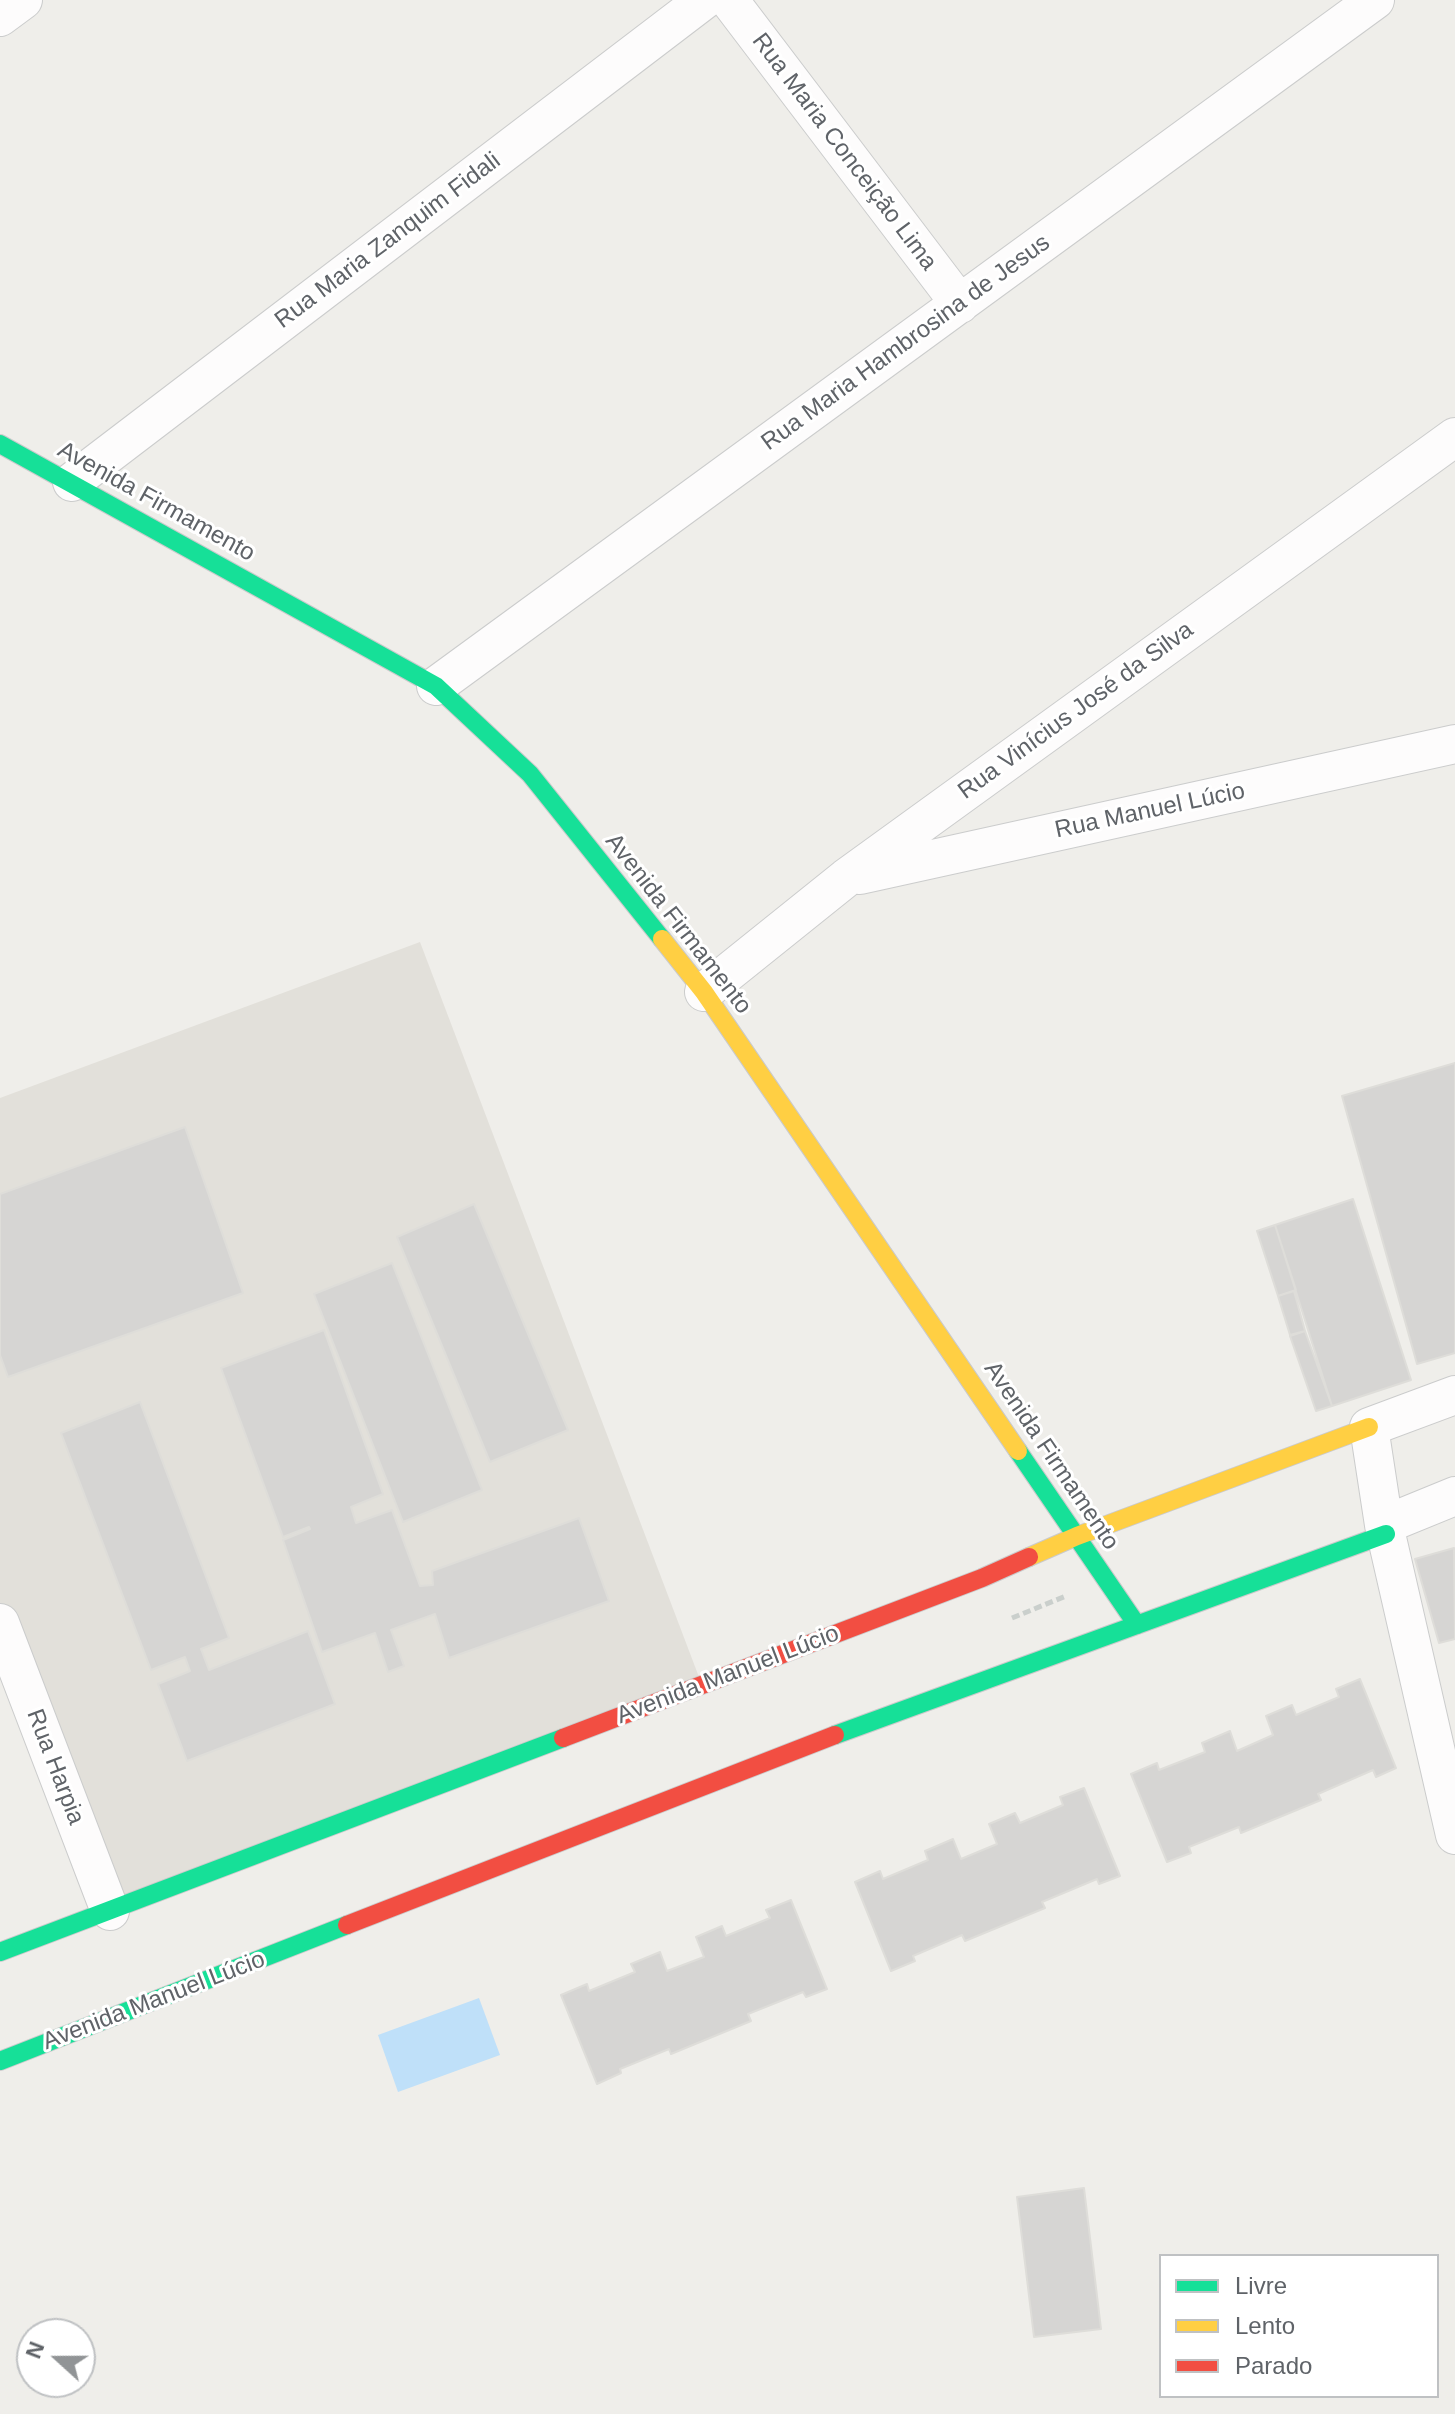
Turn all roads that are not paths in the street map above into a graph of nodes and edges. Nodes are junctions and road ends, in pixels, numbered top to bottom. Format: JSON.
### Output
{"nodes":[{"id":1,"x":23,"y":0,"type":"edge"},
{"id":2,"x":704,"y":0,"type":"edge"},
{"id":3,"x":729,"y":0,"type":"edge"},
{"id":4,"x":1375,"y":0,"type":"edge"},
{"id":5,"x":0,"y":17,"type":"edge"},
{"id":6,"x":960,"y":304,"type":"junction"},
{"id":7,"x":1455,"y":437,"type":"edge"},
{"id":8,"x":0,"y":444,"type":"edge"},
{"id":9,"x":72,"y":482,"type":"junction"},
{"id":10,"x":436,"y":686,"type":"junction"},
{"id":11,"x":1455,"y":744,"type":"edge"},
{"id":12,"x":846,"y":878,"type":"junction"},
{"id":13,"x":704,"y":992,"type":"junction"},
{"id":14,"x":1455,"y":1395,"type":"edge"},
{"id":15,"x":1369,"y":1427,"type":"junction"},
{"id":16,"x":1455,"y":1496,"type":"edge"},
{"id":17,"x":1385,"y":1529,"type":"junction"},
{"id":18,"x":1077,"y":1536,"type":"junction"},
{"id":19,"x":0,"y":1623,"type":"edge"},
{"id":20,"x":1137,"y":1625,"type":"junction"},
{"id":21,"x":1455,"y":1835,"type":"edge"},
{"id":22,"x":110,"y":1911,"type":"junction"},
{"id":23,"x":0,"y":1952,"type":"edge"},
{"id":24,"x":0,"y":2061,"type":"edge"}],
"edges":[{"from":1,"to":5,"type":"street"},
{"from":2,"to":9,"type":"street","name":"Rua Maria Zanquim Fidali"},
{"from":3,"to":6,"type":"street","name":"Rua Maria Conceição Lima"},
{"from":4,"to":6,"type":"street","name":"Rua Maria Hambrosina de Jesus"},
{"from":6,"to":10,"type":"street","name":"Rua Maria Hambrosina de Jesus"},
{"from":7,"to":12,"type":"street","name":"Rua Vinícius José da Silva"},
{"from":8,"to":9,"type":"street","name":"Avenida Firmamento"},
{"from":9,"to":10,"type":"street","name":"Avenida Firmamento"},
{"from":10,"to":13,"type":"street","name":"Avenida Firmamento"},
{"from":11,"to":12,"type":"street","name":"Rua Manuel Lúcio"},
{"from":12,"to":13,"type":"street","name":"Rua Vinícius José da Silva"},
{"from":13,"to":18,"type":"street","name":"Avenida Firmamento"},
{"from":14,"to":15,"type":"street","name":"Avenida Manuel Lúcio"},
{"from":15,"to":17,"type":"street"},
{"from":15,"to":18,"type":"street","name":"Avenida Manuel Lúcio"},
{"from":16,"to":17,"type":"street"},
{"from":17,"to":20,"type":"street","name":"Avenida Manuel Lúcio"},
{"from":17,"to":21,"type":"street"},
{"from":18,"to":20,"type":"street","name":"Avenida Firmamento"},
{"from":18,"to":22,"type":"street","name":"Avenida Manuel Lúcio"},
{"from":19,"to":22,"type":"street","name":"Rua Harpia"},
{"from":20,"to":24,"type":"street","name":"Avenida Manuel Lúcio"},
{"from":22,"to":23,"type":"street","name":"Avenida Manuel Lúcio"}]}
